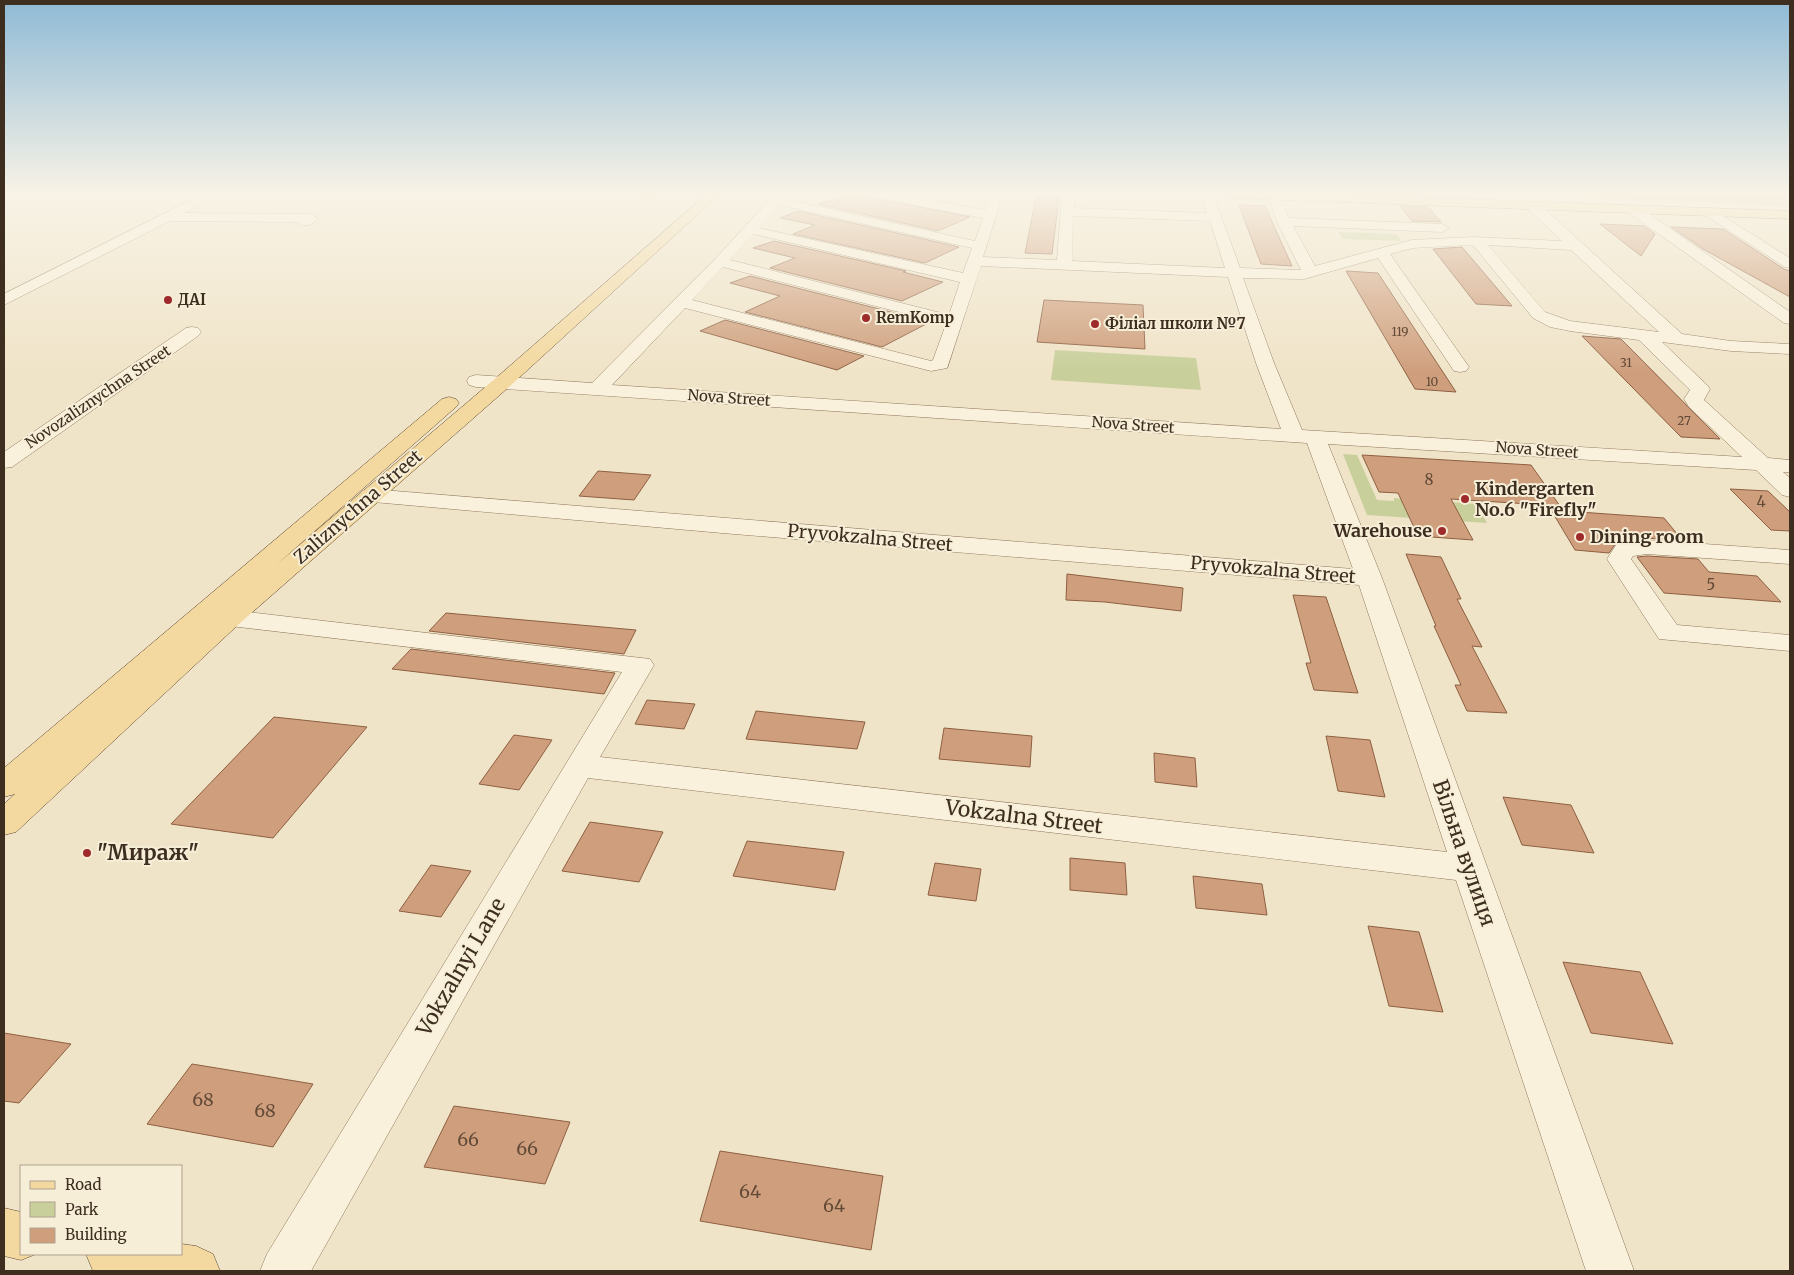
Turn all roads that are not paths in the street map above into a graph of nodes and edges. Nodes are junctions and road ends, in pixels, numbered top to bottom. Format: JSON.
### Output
{"nodes":[{"id":1,"x":977,"y":253,"type":"edge"},
{"id":2,"x":1382,"y":253,"type":"edge"},
{"id":3,"x":94,"y":254,"type":"edge"},
{"id":4,"x":627,"y":254,"type":"edge"},
{"id":5,"x":647,"y":254,"type":"edge"},
{"id":6,"x":728,"y":254,"type":"edge"},
{"id":7,"x":856,"y":254,"type":"edge"},
{"id":8,"x":980,"y":254,"type":"edge"},
{"id":9,"x":1065,"y":254,"type":"edge"},
{"id":10,"x":1227,"y":254,"type":"edge"},
{"id":11,"x":1300,"y":254,"type":"edge"},
{"id":12,"x":1380,"y":254,"type":"edge"},
{"id":13,"x":1488,"y":254,"type":"edge"},
{"id":14,"x":1583,"y":254,"type":"edge"},
{"id":15,"x":1698,"y":254,"type":"edge"},
{"id":16,"x":1774,"y":254,"type":"edge"},
{"id":17,"x":720,"y":262,"type":"junction"},
{"id":18,"x":1790,"y":264,"type":"edge"},
{"id":19,"x":1064,"y":266,"type":"junction"},
{"id":20,"x":1310,"y":272,"type":"junction"},
{"id":21,"x":1234,"y":273,"type":"junction"},
{"id":22,"x":969,"y":279,"type":"junction"},
{"id":23,"x":4,"y":300,"type":"edge"},
{"id":24,"x":682,"y":302,"type":"junction"},
{"id":25,"x":1786,"y":313,"type":"edge"},
{"id":26,"x":954,"y":321,"type":"junction"},
{"id":27,"x":192,"y":332,"type":"dead end"},
{"id":28,"x":1644,"y":335,"type":"junction"},
{"id":29,"x":1677,"y":339,"type":"junction"},
{"id":30,"x":1790,"y":348,"type":"edge"},
{"id":31,"x":1460,"y":367,"type":"dead end"},
{"id":32,"x":476,"y":381,"type":"junction"},
{"id":33,"x":503,"y":382,"type":"junction"},
{"id":34,"x":598,"y":388,"type":"junction"},
{"id":35,"x":1305,"y":436,"type":"junction"},
{"id":36,"x":4,"y":462,"type":"edge"},
{"id":37,"x":1766,"y":465,"type":"junction"},
{"id":38,"x":1790,"y":466,"type":"edge"},
{"id":39,"x":1790,"y":490,"type":"edge"},
{"id":40,"x":370,"y":496,"type":"junction"},
{"id":41,"x":1790,"y":557,"type":"edge"},
{"id":42,"x":1370,"y":578,"type":"junction"},
{"id":43,"x":230,"y":618,"type":"junction"},
{"id":44,"x":1790,"y":643,"type":"edge"},
{"id":45,"x":579,"y":766,"type":"junction"},
{"id":46,"x":4,"y":786,"type":"edge"},
{"id":47,"x":4,"y":823,"type":"edge"},
{"id":48,"x":1469,"y":868,"type":"junction"},
{"id":49,"x":4,"y":1232,"type":"edge"},
{"id":50,"x":20,"y":1236,"type":"edge"},
{"id":51,"x":115,"y":1255,"type":"edge"},
{"id":52,"x":196,"y":1271,"type":"edge"},
{"id":53,"x":284,"y":1271,"type":"edge"},
{"id":54,"x":1610,"y":1271,"type":"edge"}],
"edges":[{"from":1,"to":22,"type":"street"},
{"from":2,"to":31,"type":"street"},
{"from":3,"to":23,"type":"street"},
{"from":4,"to":32,"type":"main road","name":"Zaliznychna Street"},
{"from":5,"to":33,"type":"main road","name":"Zaliznychna Street"},
{"from":6,"to":17,"type":"street"},
{"from":7,"to":22,"type":"street"},
{"from":8,"to":19,"type":"street"},
{"from":9,"to":19,"type":"street"},
{"from":10,"to":21,"type":"street","name":"Вільна вулиця"},
{"from":11,"to":20,"type":"street"},
{"from":12,"to":20,"type":"street"},
{"from":13,"to":28,"type":"street"},
{"from":14,"to":29,"type":"street"},
{"from":15,"to":25,"type":"street"},
{"from":16,"to":18,"type":"street"},
{"from":17,"to":24,"type":"street"},
{"from":17,"to":26,"type":"street"},
{"from":19,"to":21,"type":"street"},
{"from":20,"to":21,"type":"street"},
{"from":21,"to":35,"type":"street","name":"Вільна вулиця"},
{"from":22,"to":26,"type":"street"},
{"from":24,"to":26,"type":"street"},
{"from":24,"to":34,"type":"street"},
{"from":27,"to":36,"type":"street","name":"Novozaliznychna Street"},
{"from":28,"to":29,"type":"street"},
{"from":28,"to":37,"type":"street"},
{"from":29,"to":30,"type":"street"},
{"from":32,"to":33,"type":"street","name":"Nova Street"},
{"from":32,"to":46,"type":"main road","name":"Zaliznychna Street"},
{"from":33,"to":34,"type":"street","name":"Nova Street"},
{"from":33,"to":40,"type":"main road","name":"Zaliznychna Street"},
{"from":34,"to":35,"type":"street","name":"Nova Street"},
{"from":35,"to":37,"type":"street","name":"Nova Street"},
{"from":35,"to":42,"type":"street","name":"Вільна вулиця"},
{"from":37,"to":38,"type":"street","name":"Nova Street"},
{"from":37,"to":39,"type":"street"},
{"from":40,"to":42,"type":"street","name":"Pryvokzalna Street"},
{"from":40,"to":43,"type":"main road","name":"Zaliznychna Street"},
{"from":41,"to":44,"type":"street"},
{"from":42,"to":48,"type":"street","name":"Вільна вулиця"},
{"from":43,"to":45,"type":"street","name":"Vokzalnyi Lane"},
{"from":43,"to":47,"type":"main road","name":"Zaliznychna Street"},
{"from":45,"to":48,"type":"street","name":"Vokzalna Street"},
{"from":45,"to":53,"type":"street","name":"Vokzalnyi Lane"},
{"from":48,"to":54,"type":"street","name":"Вільна вулиця"},
{"from":49,"to":50,"type":"main road"},
{"from":51,"to":52,"type":"main road"}]}
